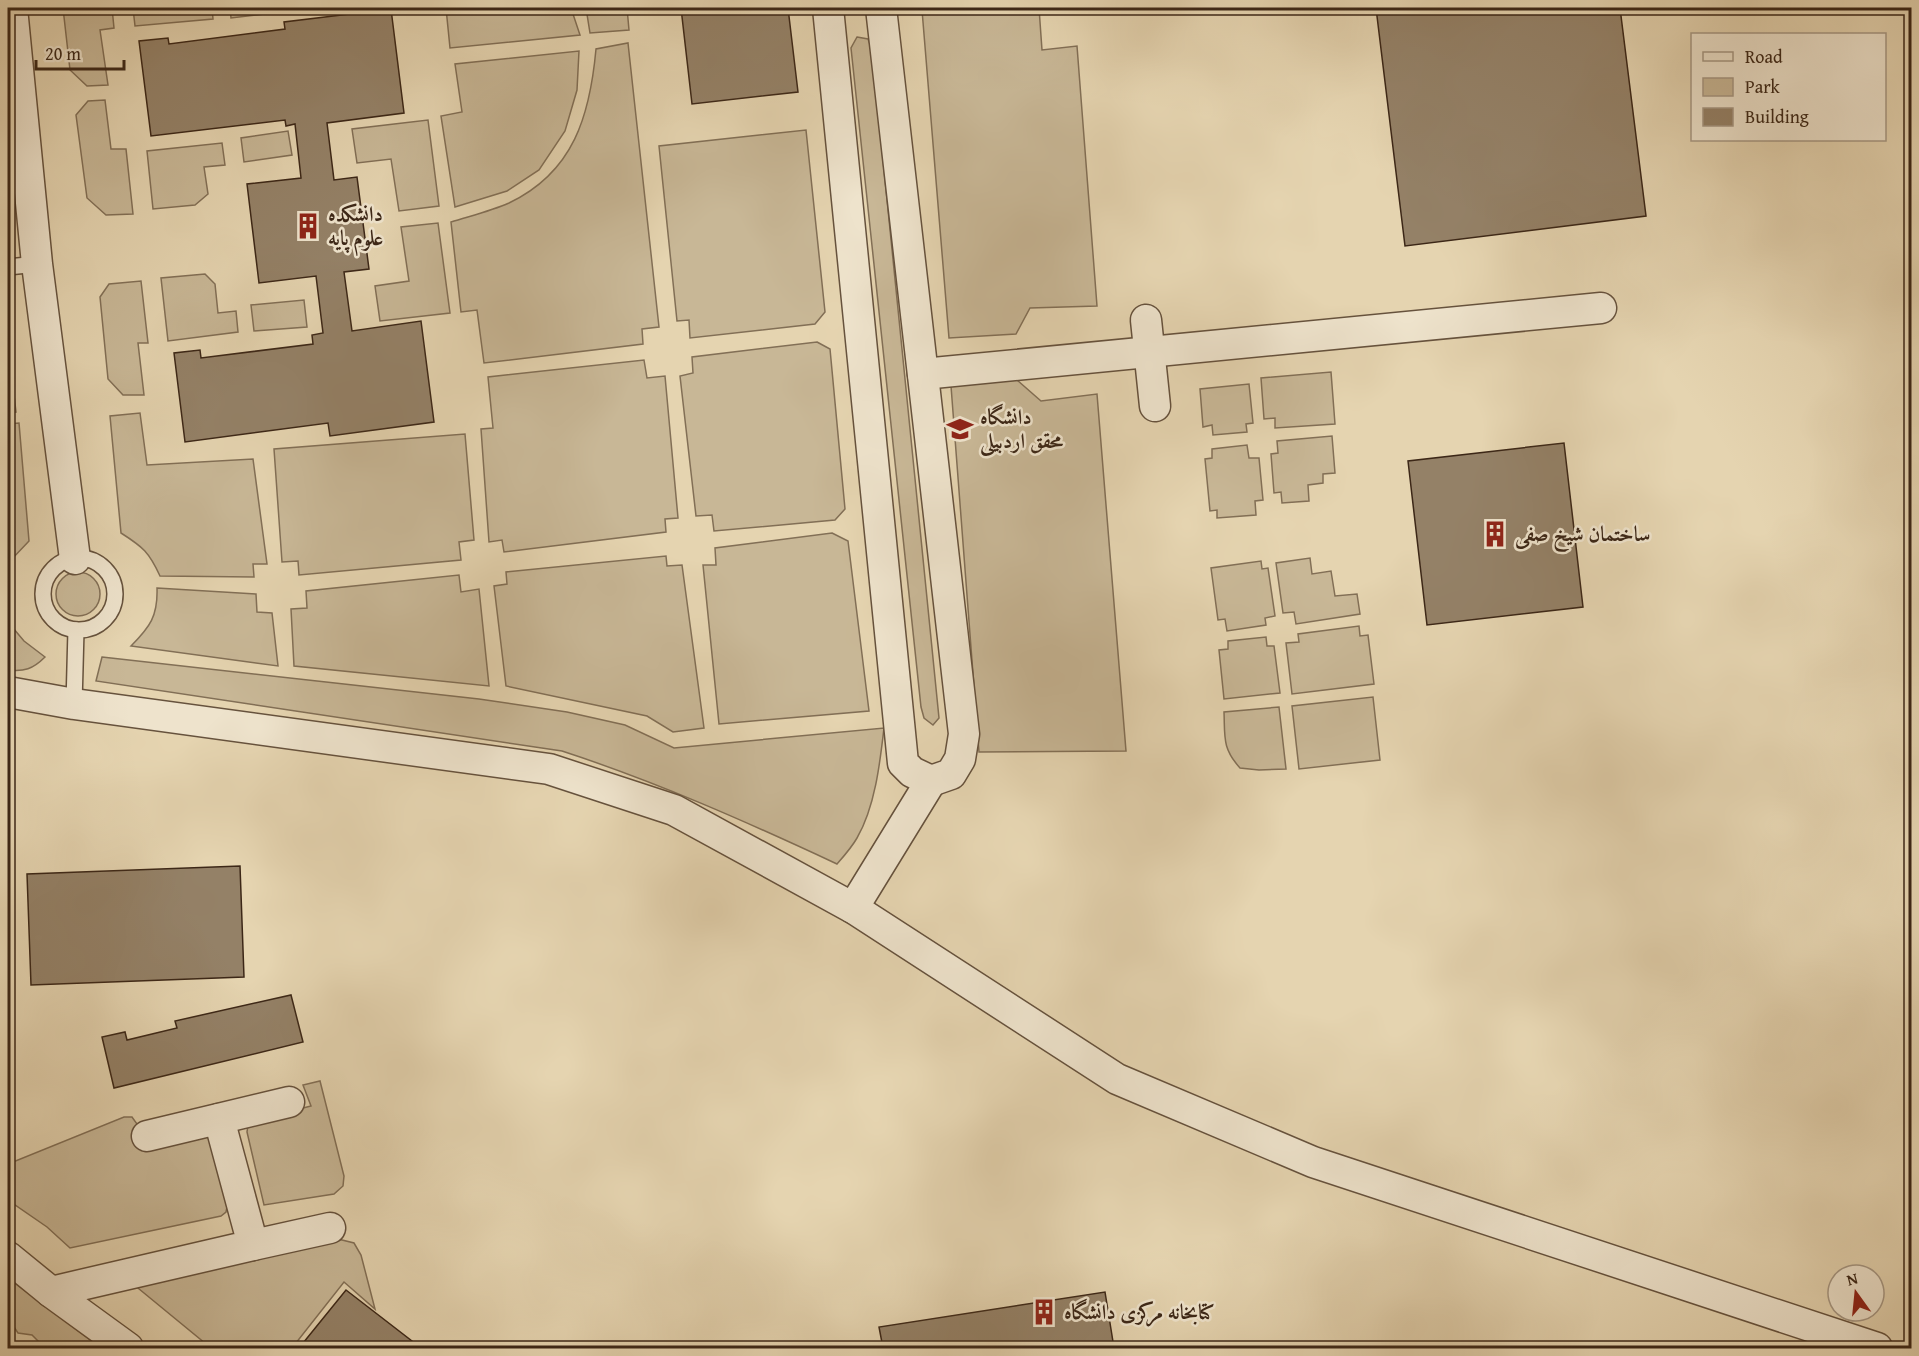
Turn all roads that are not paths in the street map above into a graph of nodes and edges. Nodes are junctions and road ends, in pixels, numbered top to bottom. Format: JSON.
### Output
{"nodes":[{"id":1,"x":12,"y":8,"type":"edge"},
{"id":2,"x":828,"y":8,"type":"edge"},
{"id":3,"x":881,"y":8,"type":"edge"},
{"id":4,"x":37,"y":264,"type":"junction"},
{"id":5,"x":8,"y":267,"type":"edge"},
{"id":6,"x":1601,"y":308,"type":"dead end"},
{"id":7,"x":1146,"y":320,"type":"dead end"},
{"id":8,"x":1149,"y":352,"type":"junction"},
{"id":9,"x":923,"y":375,"type":"junction"},
{"id":10,"x":1155,"y":406,"type":"dead end"},
{"id":11,"x":75,"y":559,"type":"junction"},
{"id":12,"x":76,"y":630,"type":"junction"},
{"id":13,"x":8,"y":692,"type":"edge"},
{"id":14,"x":74,"y":704,"type":"junction"},
{"id":15,"x":931,"y":781,"type":"junction"},
{"id":16,"x":853,"y":908,"type":"junction"},
{"id":17,"x":289,"y":1102,"type":"dead end"},
{"id":18,"x":219,"y":1119,"type":"junction"},
{"id":19,"x":147,"y":1136,"type":"dead end"},
{"id":20,"x":330,"y":1228,"type":"dead end"},
{"id":21,"x":253,"y":1245,"type":"junction"},
{"id":22,"x":8,"y":1257,"type":"edge"},
{"id":23,"x":51,"y":1292,"type":"junction"},
{"id":24,"x":128,"y":1348,"type":"edge"},
{"id":25,"x":1877,"y":1348,"type":"edge"}],
"edges":[{"from":1,"to":4,"type":"street"},
{"from":2,"to":15,"type":"street"},
{"from":3,"to":9,"type":"street"},
{"from":4,"to":5,"type":"lane"},
{"from":4,"to":11,"type":"street"},
{"from":6,"to":8,"type":"street"},
{"from":7,"to":8,"type":"street"},
{"from":8,"to":9,"type":"street"},
{"from":8,"to":10,"type":"street"},
{"from":9,"to":15,"type":"street"},
{"from":11,"to":12,"type":"lane"},
{"from":11,"to":12,"type":"lane"},
{"from":12,"to":14,"type":"lane"},
{"from":13,"to":14,"type":"street"},
{"from":14,"to":16,"type":"street"},
{"from":15,"to":16,"type":"street"},
{"from":16,"to":25,"type":"street"},
{"from":17,"to":18,"type":"street"},
{"from":18,"to":19,"type":"street"},
{"from":18,"to":21,"type":"street"},
{"from":20,"to":21,"type":"street"},
{"from":21,"to":23,"type":"street"},
{"from":22,"to":23,"type":"street"},
{"from":23,"to":24,"type":"street"}]}
